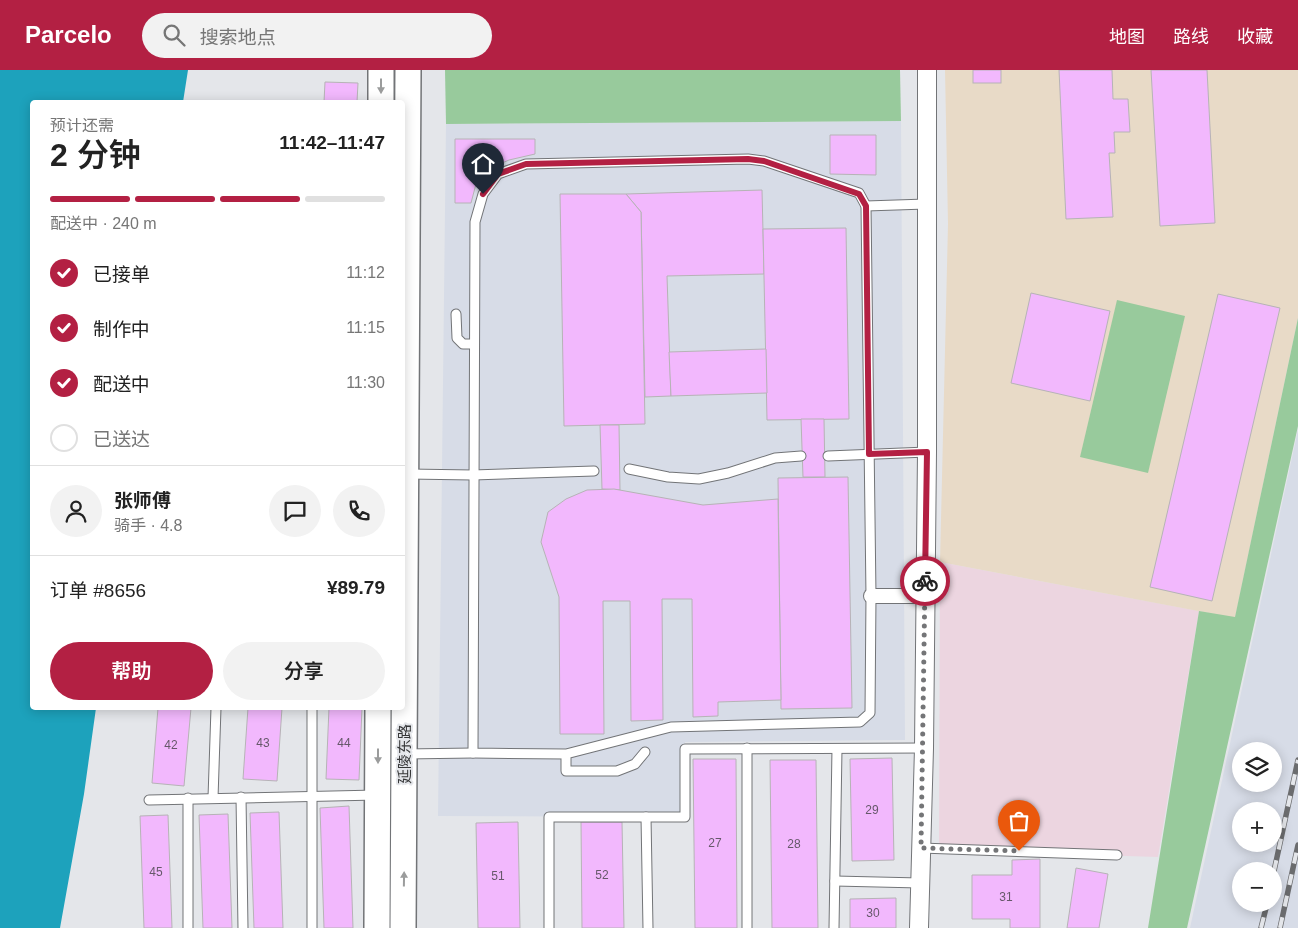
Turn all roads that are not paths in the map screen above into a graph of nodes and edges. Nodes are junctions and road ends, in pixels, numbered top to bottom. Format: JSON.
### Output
{"nodes":[{"id":1,"x":381,"y":70,"type":"edge"},
{"id":2,"x":408,"y":70,"type":"edge"},
{"id":3,"x":927,"y":70,"type":"edge"},
{"id":4,"x":381,"y":100,"type":"edge"},
{"id":5,"x":926,"y":204,"type":"junction"},
{"id":6,"x":866,"y":206,"type":"junction"},
{"id":7,"x":456,"y":314,"type":"dead end"},
{"id":8,"x":474,"y":344,"type":"junction"},
{"id":9,"x":405,"y":373,"type":"edge"},
{"id":10,"x":927,"y":452,"type":"junction"},
{"id":11,"x":869,"y":454,"type":"junction"},
{"id":12,"x":801,"y":456,"type":"dead end"},
{"id":13,"x":828,"y":456,"type":"dead end"},
{"id":14,"x":629,"y":469,"type":"dead end"},
{"id":15,"x":594,"y":471,"type":"dead end"},
{"id":16,"x":405,"y":474,"type":"edge"},
{"id":17,"x":473,"y":475,"type":"junction"},
{"id":18,"x":870,"y":596,"type":"junction"},
{"id":19,"x":924,"y":596,"type":"junction"},
{"id":20,"x":216,"y":710,"type":"edge"},
{"id":21,"x":312,"y":710,"type":"edge"},
{"id":22,"x":378,"y":710,"type":"edge"},
{"id":23,"x":405,"y":710,"type":"edge"},
{"id":24,"x":747,"y":748,"type":"junction"},
{"id":25,"x":924,"y":748,"type":"junction"},
{"id":26,"x":837,"y":749,"type":"junction"},
{"id":27,"x":645,"y":752,"type":"dead end"},
{"id":28,"x":473,"y":753,"type":"junction"},
{"id":29,"x":405,"y":754,"type":"junction"},
{"id":30,"x":566,"y":754,"type":"junction"},
{"id":31,"x":378,"y":795,"type":"junction"},
{"id":32,"x":312,"y":796,"type":"junction"},
{"id":33,"x":188,"y":798,"type":"junction"},
{"id":34,"x":214,"y":798,"type":"junction"},
{"id":35,"x":241,"y":798,"type":"junction"},
{"id":36,"x":149,"y":800,"type":"dead end"},
{"id":37,"x":646,"y":818,"type":"junction"},
{"id":38,"x":921,"y":848,"type":"junction"},
{"id":39,"x":1117,"y":855,"type":"dead end"},
{"id":40,"x":835,"y":881,"type":"junction"},
{"id":41,"x":920,"y":883,"type":"junction"},
{"id":42,"x":188,"y":928,"type":"edge"},
{"id":43,"x":243,"y":928,"type":"edge"},
{"id":44,"x":312,"y":928,"type":"edge"},
{"id":45,"x":376,"y":928,"type":"edge"},
{"id":46,"x":404,"y":928,"type":"edge"},
{"id":47,"x":549,"y":928,"type":"edge"},
{"id":48,"x":648,"y":928,"type":"edge"},
{"id":49,"x":748,"y":928,"type":"edge"},
{"id":50,"x":834,"y":928,"type":"edge"},
{"id":51,"x":919,"y":928,"type":"edge"}],
"edges":[{"from":1,"to":4,"type":"main road","one_way":true},
{"from":2,"to":9,"type":"main road","name":"延陵东路"},
{"from":3,"to":5,"type":"street"},
{"from":5,"to":6,"type":"lane"},
{"from":5,"to":10,"type":"street"},
{"from":6,"to":8,"type":"lane"},
{"from":6,"to":11,"type":"lane"},
{"from":7,"to":8,"type":"lane"},
{"from":8,"to":17,"type":"lane"},
{"from":10,"to":11,"type":"lane"},
{"from":10,"to":19,"type":"street"},
{"from":11,"to":13,"type":"lane"},
{"from":11,"to":18,"type":"lane"},
{"from":12,"to":14,"type":"lane"},
{"from":15,"to":17,"type":"lane"},
{"from":16,"to":17,"type":"lane"},
{"from":17,"to":28,"type":"lane"},
{"from":18,"to":19,"type":"street"},
{"from":18,"to":30,"type":"lane"},
{"from":19,"to":25,"type":"street"},
{"from":20,"to":34,"type":"lane"},
{"from":21,"to":32,"type":"lane"},
{"from":22,"to":31,"type":"main road","name":"延陵东路","one_way":true},
{"from":23,"to":29,"type":"main road","name":"延陵东路"},
{"from":24,"to":26,"type":"lane"},
{"from":24,"to":37,"type":"lane"},
{"from":24,"to":49,"type":"lane"},
{"from":25,"to":26,"type":"lane"},
{"from":25,"to":38,"type":"street"},
{"from":26,"to":40,"type":"lane"},
{"from":27,"to":30,"type":"lane"},
{"from":28,"to":29,"type":"lane"},
{"from":28,"to":30,"type":"lane"},
{"from":46,"to":29,"type":"main road","name":"延陵东路","one_way":true},
{"from":31,"to":32,"type":"lane"},
{"from":31,"to":45,"type":"main road","name":"延陵东路"},
{"from":32,"to":35,"type":"lane"},
{"from":32,"to":44,"type":"lane"},
{"from":33,"to":34,"type":"lane"},
{"from":33,"to":36,"type":"lane"},
{"from":33,"to":42,"type":"lane"},
{"from":34,"to":35,"type":"lane"},
{"from":35,"to":43,"type":"lane"},
{"from":37,"to":47,"type":"lane"},
{"from":37,"to":48,"type":"lane"},
{"from":38,"to":39,"type":"lane"},
{"from":38,"to":41,"type":"street"},
{"from":40,"to":41,"type":"lane"},
{"from":40,"to":50,"type":"lane"},
{"from":41,"to":51,"type":"street"}]}
